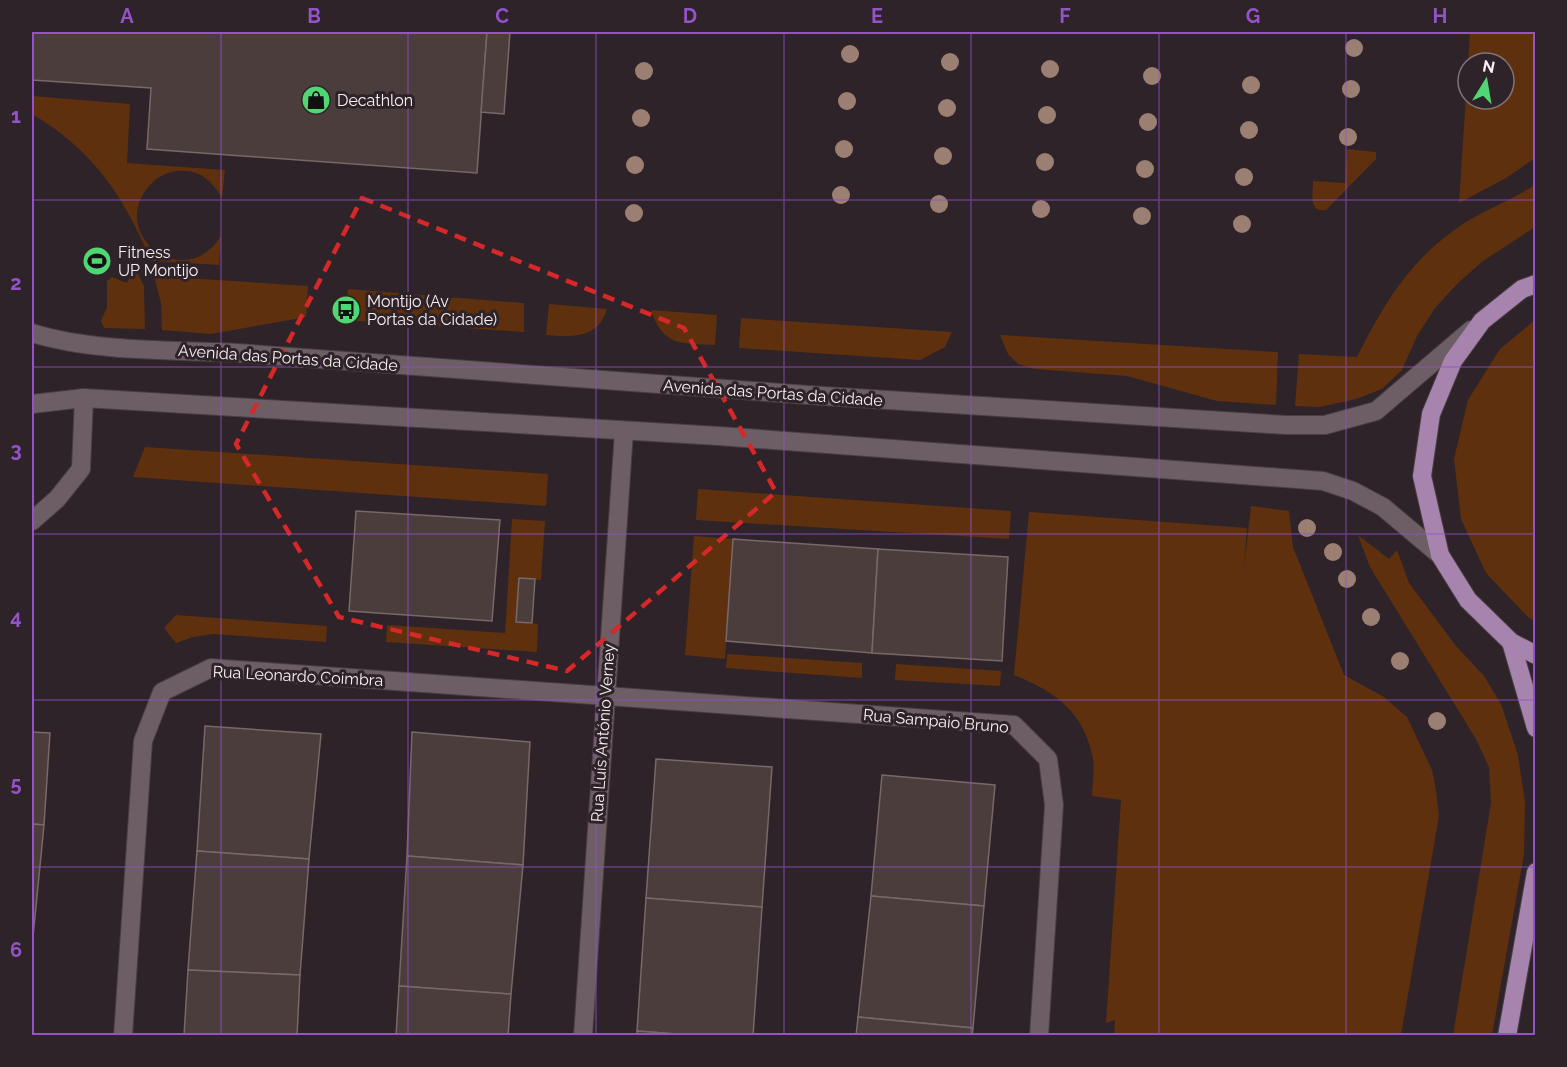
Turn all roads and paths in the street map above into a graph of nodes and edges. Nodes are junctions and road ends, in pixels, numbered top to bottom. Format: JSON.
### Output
{"nodes":[{"id":1,"x":1531,"y":283,"type":"edge"},
{"id":2,"x":1482,"y":321,"type":"junction"},
{"id":3,"x":32,"y":333,"type":"edge"},
{"id":4,"x":84,"y":398,"type":"junction"},
{"id":5,"x":32,"y":404,"type":"edge"},
{"id":6,"x":624,"y":431,"type":"junction"},
{"id":7,"x":32,"y":521,"type":"edge"},
{"id":8,"x":1440,"y":555,"type":"junction"},
{"id":9,"x":1511,"y":642,"type":"junction"},
{"id":10,"x":1536,"y":655,"type":"edge"},
{"id":11,"x":606,"y":698,"type":"junction"},
{"id":12,"x":1536,"y":728,"type":"edge"},
{"id":13,"x":1536,"y":872,"type":"edge"},
{"id":14,"x":123,"y":1035,"type":"edge"},
{"id":15,"x":583,"y":1035,"type":"edge"},
{"id":16,"x":1039,"y":1035,"type":"edge"},
{"id":17,"x":1507,"y":1035,"type":"edge"}],
"edges":[{"from":1,"to":2,"type":"main road"},
{"from":2,"to":3,"type":"street","name":"Avenida das Portas da Cidade"},
{"from":2,"to":8,"type":"main road"},
{"from":4,"to":5,"type":"street"},
{"from":4,"to":6,"type":"street"},
{"from":4,"to":7,"type":"street"},
{"from":6,"to":8,"type":"street"},
{"from":6,"to":11,"type":"street","name":"Rua Luís António Verney"},
{"from":8,"to":9,"type":"main road"},
{"from":9,"to":10,"type":"main road"},
{"from":9,"to":12,"type":"main road"},
{"from":11,"to":14,"type":"street","name":"Rua Leonardo Coimbra"},
{"from":11,"to":15,"type":"street","name":"Rua Luís António Verney"},
{"from":11,"to":16,"type":"street","name":"Rua Sampaio Bruno"},
{"from":13,"to":17,"type":"main road"}]}
